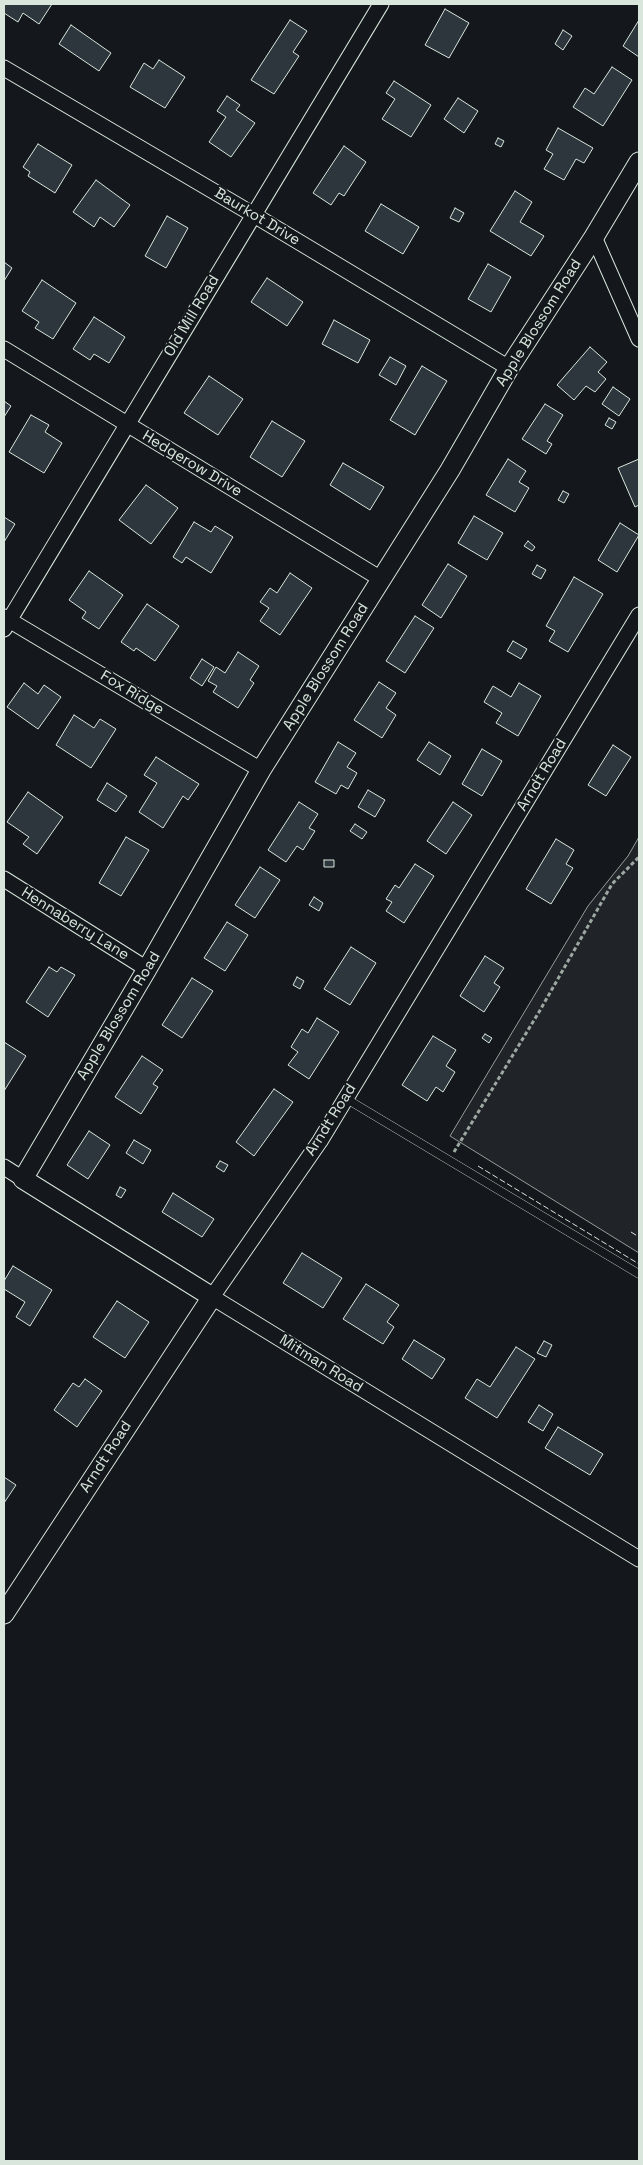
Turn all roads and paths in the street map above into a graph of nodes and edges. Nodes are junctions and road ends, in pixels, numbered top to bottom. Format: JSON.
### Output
{"nodes":[{"id":1,"x":381,"y":4,"type":"edge"},
{"id":2,"x":4,"y":68,"type":"edge"},
{"id":3,"x":639,"y":162,"type":"edge"},
{"id":4,"x":254,"y":215,"type":"junction"},
{"id":5,"x":594,"y":237,"type":"junction"},
{"id":6,"x":639,"y":339,"type":"edge"},
{"id":7,"x":4,"y":349,"type":"edge"},
{"id":8,"x":509,"y":368,"type":"junction"},
{"id":9,"x":126,"y":424,"type":"junction"},
{"id":10,"x":381,"y":579,"type":"junction"},
{"id":11,"x":639,"y":615,"type":"edge"},
{"id":12,"x":6,"y":622,"type":"edge"},
{"id":13,"x":261,"y":770,"type":"junction"},
{"id":14,"x":639,"y":857,"type":"edge"},
{"id":15,"x":4,"y":879,"type":"edge"},
{"id":16,"x":147,"y":969,"type":"junction"},
{"id":17,"x":345,"y":1098,"type":"junction"},
{"id":18,"x":450,"y":1160,"type":"junction"},
{"id":19,"x":4,"y":1167,"type":"edge"},
{"id":20,"x":22,"y":1179,"type":"junction"},
{"id":21,"x":639,"y":1274,"type":"edge"},
{"id":22,"x":212,"y":1297,"type":"junction"},
{"id":23,"x":639,"y":1559,"type":"edge"},
{"id":24,"x":4,"y":1614,"type":"edge"}],
"edges":[{"from":1,"to":4,"type":"street","name":"Old Mill Road"},
{"from":2,"to":4,"type":"street","name":"Baurkot Drive"},
{"from":3,"to":5,"type":"street","name":"Apple Blossom Road"},
{"from":4,"to":8,"type":"street","name":"Baurkot Drive"},
{"from":4,"to":9,"type":"street","name":"Old Mill Road"},
{"from":5,"to":6,"type":"street"},
{"from":5,"to":8,"type":"street","name":"Apple Blossom Road"},
{"from":7,"to":9,"type":"street","name":"Hedgerow Drive"},
{"from":8,"to":10,"type":"street","name":"Apple Blossom Road"},
{"from":9,"to":10,"type":"street","name":"Hedgerow Drive"},
{"from":9,"to":12,"type":"street","name":"Old Mill Road"},
{"from":10,"to":13,"type":"street","name":"Apple Blossom Road"},
{"from":11,"to":17,"type":"street","name":"Arndt Road"},
{"from":12,"to":13,"type":"street","name":"Fox Ridge"},
{"from":13,"to":16,"type":"street","name":"Apple Blossom Road"},
{"from":14,"to":18,"type":"path"},
{"from":15,"to":16,"type":"street","name":"Hennaberry Lane"},
{"from":16,"to":20,"type":"street","name":"Apple Blossom Road"},
{"from":17,"to":18,"type":"lane"},
{"from":17,"to":22,"type":"street","name":"Arndt Road"},
{"from":18,"to":21,"type":"lane"},
{"from":19,"to":20,"type":"street","name":"Mitman Road"},
{"from":20,"to":22,"type":"street","name":"Mitman Road"},
{"from":22,"to":23,"type":"street","name":"Mitman Road"},
{"from":22,"to":24,"type":"street","name":"Arndt Road"}]}
